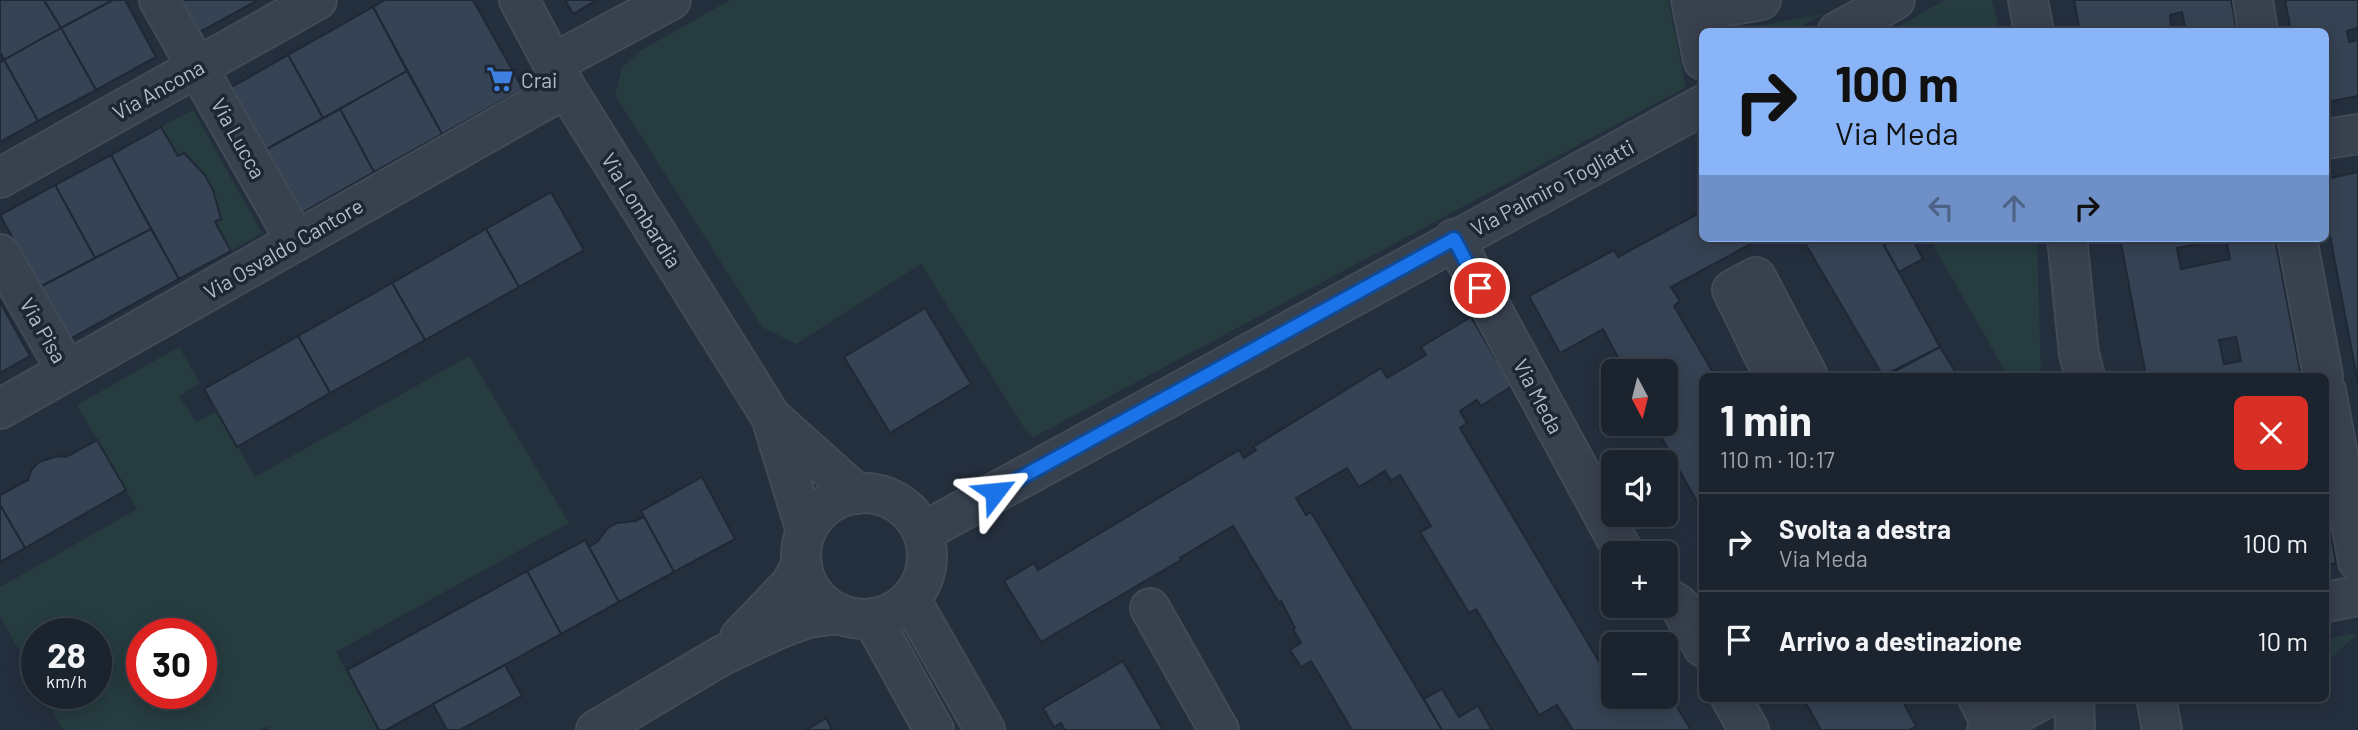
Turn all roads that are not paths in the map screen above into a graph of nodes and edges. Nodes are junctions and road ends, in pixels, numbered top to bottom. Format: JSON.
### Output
{"nodes":[{"id":1,"x":159,"y":0,"type":"edge"},
{"id":2,"x":317,"y":0,"type":"edge"},
{"id":3,"x":519,"y":0,"type":"edge"},
{"id":4,"x":671,"y":0,"type":"edge"},
{"id":5,"x":1761,"y":0,"type":"edge"},
{"id":6,"x":1895,"y":0,"type":"edge"},
{"id":7,"x":2028,"y":0,"type":"edge"},
{"id":8,"x":2253,"y":0,"type":"edge"},
{"id":9,"x":1692,"y":6,"type":"edge"},
{"id":10,"x":1844,"y":28,"type":"edge"},
{"id":11,"x":2033,"y":28,"type":"edge"},
{"id":12,"x":2257,"y":28,"type":"edge"},
{"id":13,"x":1699,"y":40,"type":"edge"},
{"id":14,"x":199,"y":67,"type":"junction"},
{"id":15,"x":560,"y":76,"type":"junction"},
{"id":16,"x":1699,"y":107,"type":"edge"},
{"id":17,"x":2358,"y":134,"type":"edge"},
{"id":18,"x":2329,"y":139,"type":"edge"},
{"id":19,"x":0,"y":178,"type":"edge"},
{"id":20,"x":1454,"y":239,"type":"junction"},
{"id":21,"x":296,"y":241,"type":"junction"},
{"id":22,"x":2067,"y":242,"type":"edge"},
{"id":23,"x":2298,"y":242,"type":"edge"},
{"id":24,"x":0,"y":254,"type":"edge"},
{"id":25,"x":2081,"y":369,"type":"edge"},
{"id":26,"x":67,"y":370,"type":"junction"},
{"id":27,"x":1773,"y":373,"type":"edge"},
{"id":28,"x":1806,"y":373,"type":"edge"},
{"id":29,"x":2322,"y":373,"type":"edge"},
{"id":30,"x":2329,"y":407,"type":"edge"},
{"id":31,"x":0,"y":409,"type":"edge"},
{"id":32,"x":771,"y":417,"type":"junction"},
{"id":33,"x":857,"y":494,"type":"junction"},
{"id":34,"x":923,"y":532,"type":"junction"},
{"id":35,"x":1618,"y":541,"type":"edge"},
{"id":36,"x":804,"y":547,"type":"junction"},
{"id":37,"x":2358,"y":561,"type":"edge"},
{"id":38,"x":2358,"y":596,"type":"edge"},
{"id":39,"x":910,"y":599,"type":"junction"},
{"id":40,"x":2329,"y":601,"type":"edge"},
{"id":41,"x":1678,"y":604,"type":"edge"},
{"id":42,"x":1150,"y":608,"type":"dead end"},
{"id":43,"x":856,"y":616,"type":"junction"},
{"id":44,"x":1699,"y":640,"type":"edge"},
{"id":45,"x":721,"y":656,"type":"junction"},
{"id":46,"x":1733,"y":702,"type":"edge"},
{"id":47,"x":2157,"y":702,"type":"edge"},
{"id":48,"x":2073,"y":705,"type":"edge"},
{"id":49,"x":1986,"y":718,"type":"edge"},
{"id":50,"x":596,"y":730,"type":"edge"},
{"id":51,"x":934,"y":730,"type":"edge"},
{"id":52,"x":985,"y":730,"type":"edge"},
{"id":53,"x":1219,"y":730,"type":"edge"},
{"id":54,"x":1749,"y":730,"type":"edge"},
{"id":55,"x":2162,"y":730,"type":"edge"}],
"edges":[{"from":1,"to":14,"type":"street","name":"Via Lucca"},
{"from":2,"to":14,"type":"street","name":"Via Ancona"},
{"from":3,"to":15,"type":"street","name":"Via Lombardia"},
{"from":4,"to":15,"type":"street","name":"Via Osvaldo Cantore"},
{"from":5,"to":9,"type":"street"},
{"from":6,"to":10,"type":"street"},
{"from":7,"to":11,"type":"street"},
{"from":8,"to":12,"type":"street"},
{"from":9,"to":13,"type":"street"},
{"from":14,"to":19,"type":"street","name":"Via Ancona"},
{"from":14,"to":21,"type":"street","name":"Via Lucca"},
{"from":15,"to":21,"type":"street","name":"Via Osvaldo Cantore"},
{"from":15,"to":32,"type":"street","name":"Via Lombardia"},
{"from":16,"to":20,"type":"street","name":"Via Palmiro Togliatti"},
{"from":17,"to":18,"type":"street"},
{"from":20,"to":34,"type":"street","name":"Via Palmiro Togliatti"},
{"from":20,"to":35,"type":"street","name":"Via Meda"},
{"from":21,"to":26,"type":"street","name":"Via Osvaldo Cantore"},
{"from":22,"to":25,"type":"street"},
{"from":23,"to":29,"type":"street"},
{"from":24,"to":26,"type":"street","name":"Via Pisa"},
{"from":26,"to":31,"type":"street","name":"Via Osvaldo Cantore"},
{"from":27,"to":28,"type":"street"},
{"from":30,"to":37,"type":"street"},
{"from":32,"to":33,"type":"street","name":"Via Lombardia"},
{"from":32,"to":36,"type":"street","name":"Via Lombardia"},
{"from":33,"to":34,"type":"street"},
{"from":33,"to":36,"type":"street"},
{"from":34,"to":39,"type":"street"},
{"from":36,"to":43,"type":"street"},
{"from":36,"to":45,"type":"street"},
{"from":38,"to":40,"type":"street"},
{"from":39,"to":43,"type":"street"},
{"from":39,"to":52,"type":"street"},
{"from":41,"to":44,"type":"street"},
{"from":42,"to":53,"type":"street"},
{"from":43,"to":45,"type":"street"},
{"from":43,"to":51,"type":"street"},
{"from":45,"to":50,"type":"street"},
{"from":46,"to":54,"type":"street"},
{"from":47,"to":55,"type":"street"},
{"from":48,"to":49,"type":"street"}]}
